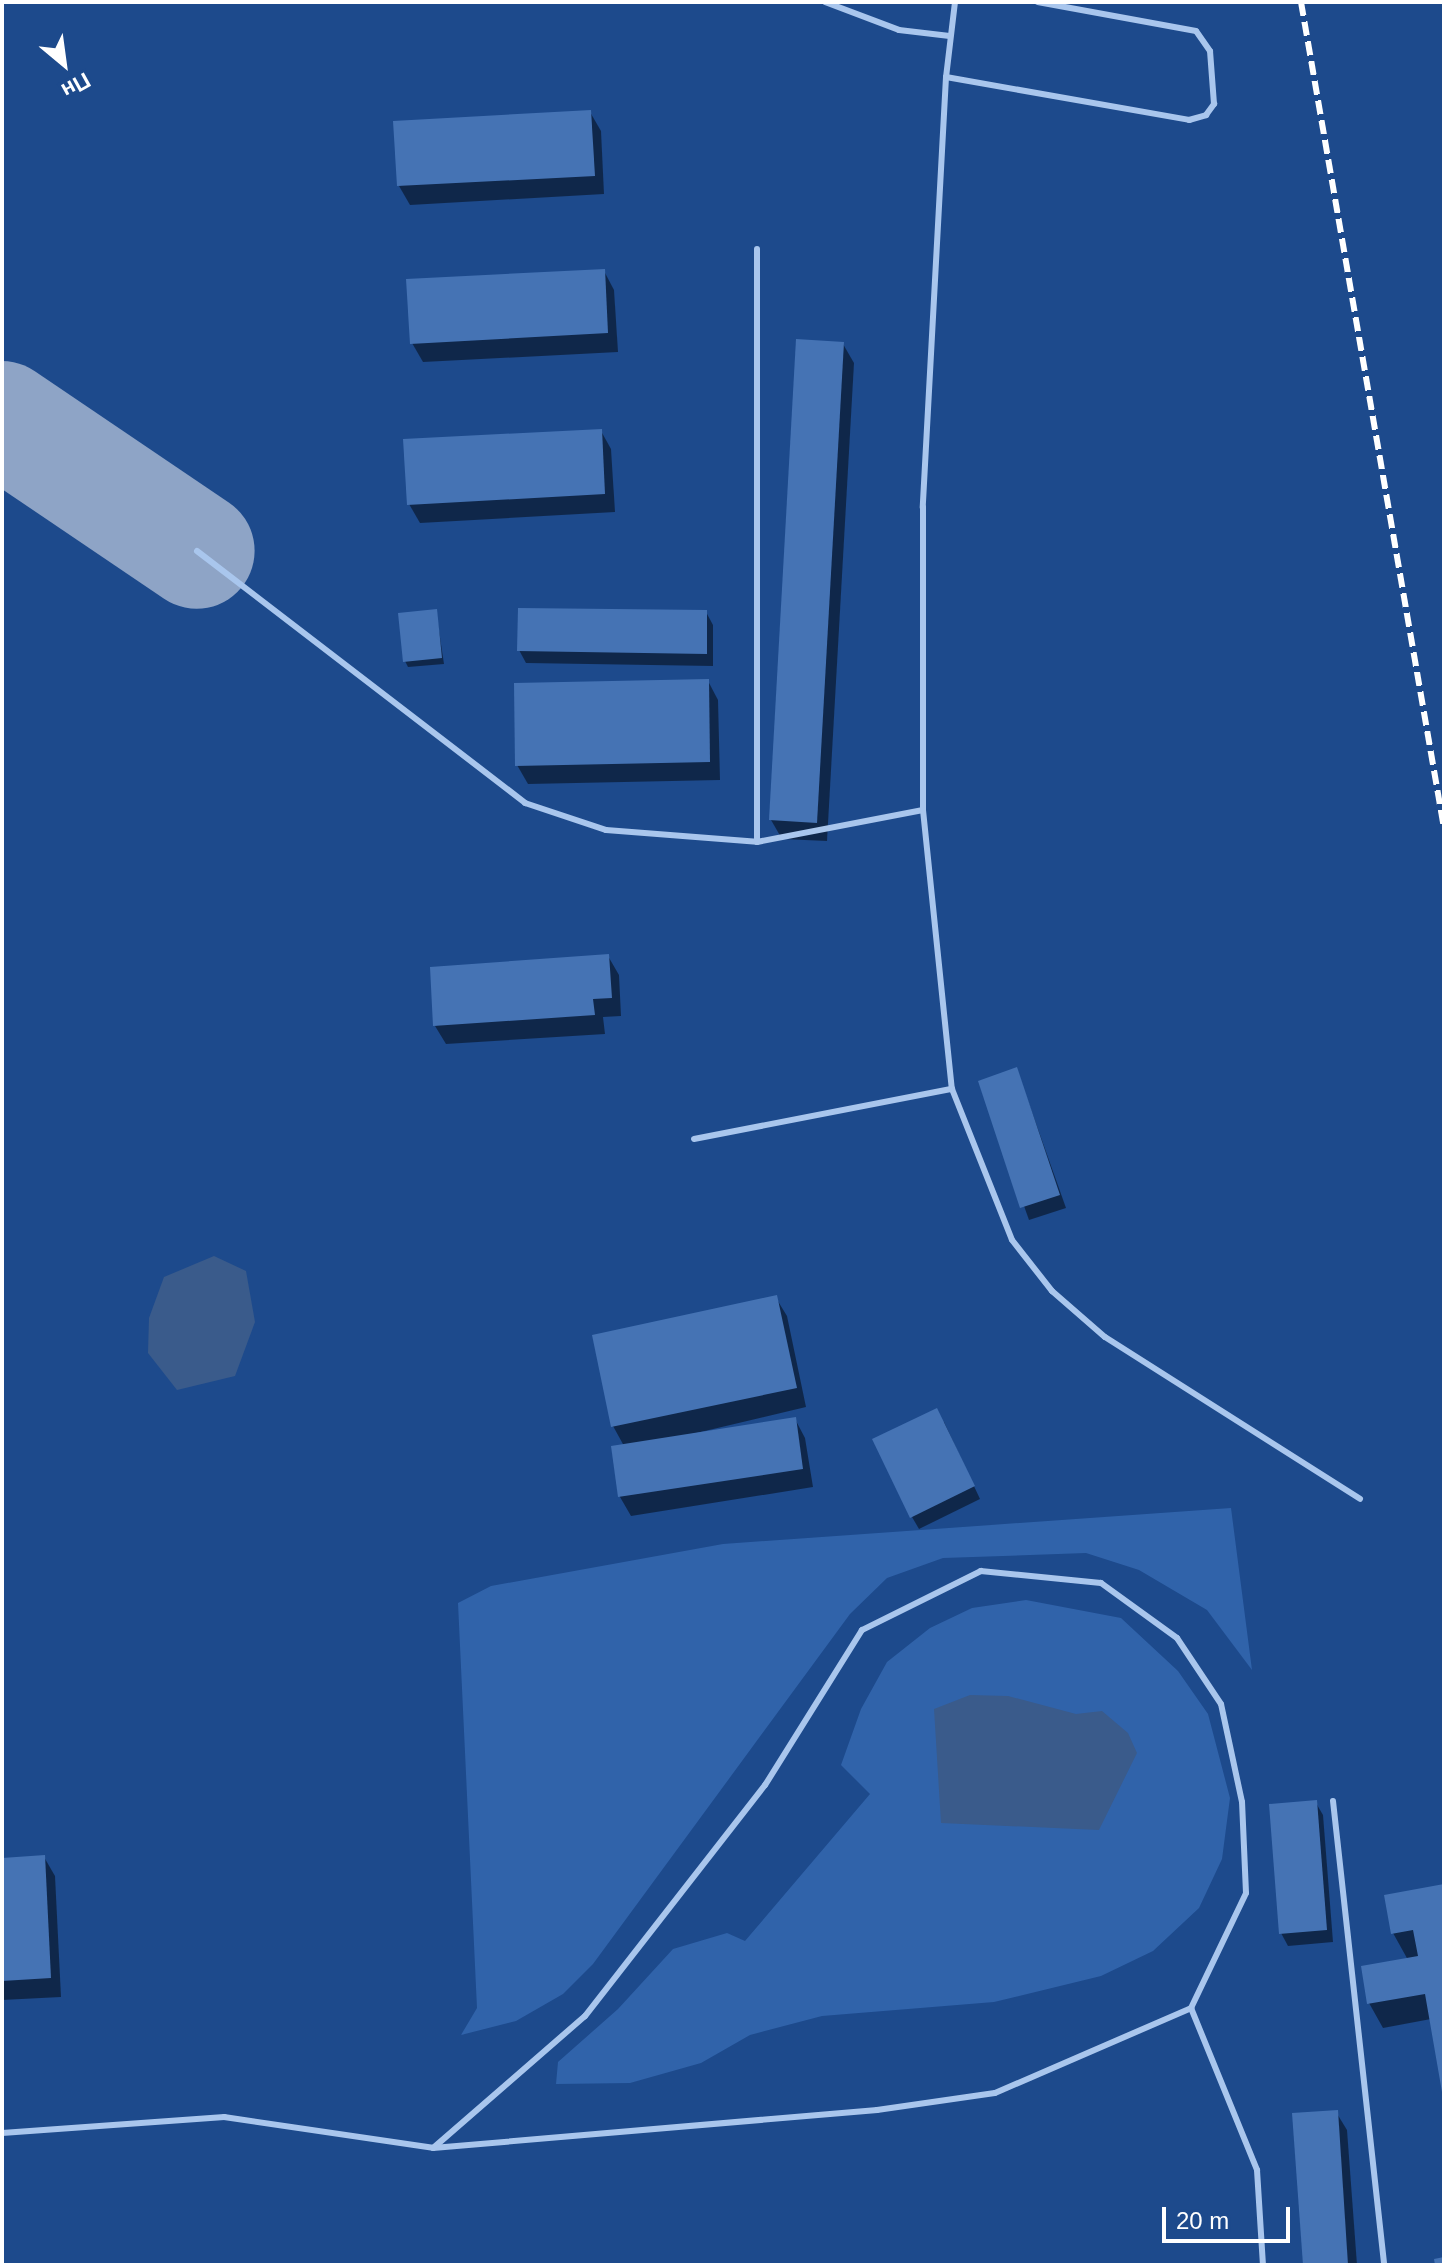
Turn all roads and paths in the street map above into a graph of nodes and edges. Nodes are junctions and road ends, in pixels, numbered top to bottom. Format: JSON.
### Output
{"nodes":[{"id":1,"x":825,"y":2,"type":"edge"},
{"id":2,"x":955,"y":2,"type":"edge"},
{"id":3,"x":1038,"y":2,"type":"edge"},
{"id":4,"x":950,"y":36,"type":"junction"},
{"id":5,"x":946,"y":77,"type":"junction"},
{"id":6,"x":757,"y":249,"type":"dead end"},
{"id":7,"x":197,"y":551,"type":"dead end"},
{"id":8,"x":923,"y":810,"type":"junction"},
{"id":9,"x":757,"y":842,"type":"junction"},
{"id":10,"x":952,"y":1089,"type":"junction"},
{"id":11,"x":694,"y":1139,"type":"dead end"},
{"id":12,"x":1360,"y":1499,"type":"dead end"},
{"id":13,"x":1333,"y":1801,"type":"dead end"},
{"id":14,"x":1191,"y":2008,"type":"junction"},
{"id":15,"x":2,"y":2133,"type":"edge"},
{"id":16,"x":433,"y":2148,"type":"junction"},
{"id":17,"x":1263,"y":2265,"type":"edge"},
{"id":18,"x":1384,"y":2265,"type":"edge"}],
"edges":[{"from":1,"to":4,"type":"lane"},
{"from":2,"to":4,"type":"lane"},
{"from":3,"to":5,"type":"lane"},
{"from":4,"to":5,"type":"lane"},
{"from":5,"to":8,"type":"lane"},
{"from":6,"to":9,"type":"lane"},
{"from":7,"to":9,"type":"lane"},
{"from":8,"to":9,"type":"lane"},
{"from":8,"to":10,"type":"lane"},
{"from":10,"to":11,"type":"lane"},
{"from":10,"to":12,"type":"lane"},
{"from":13,"to":18,"type":"lane"},
{"from":14,"to":16,"type":"lane"},
{"from":14,"to":16,"type":"lane"},
{"from":14,"to":17,"type":"lane"},
{"from":15,"to":16,"type":"lane"}]}
